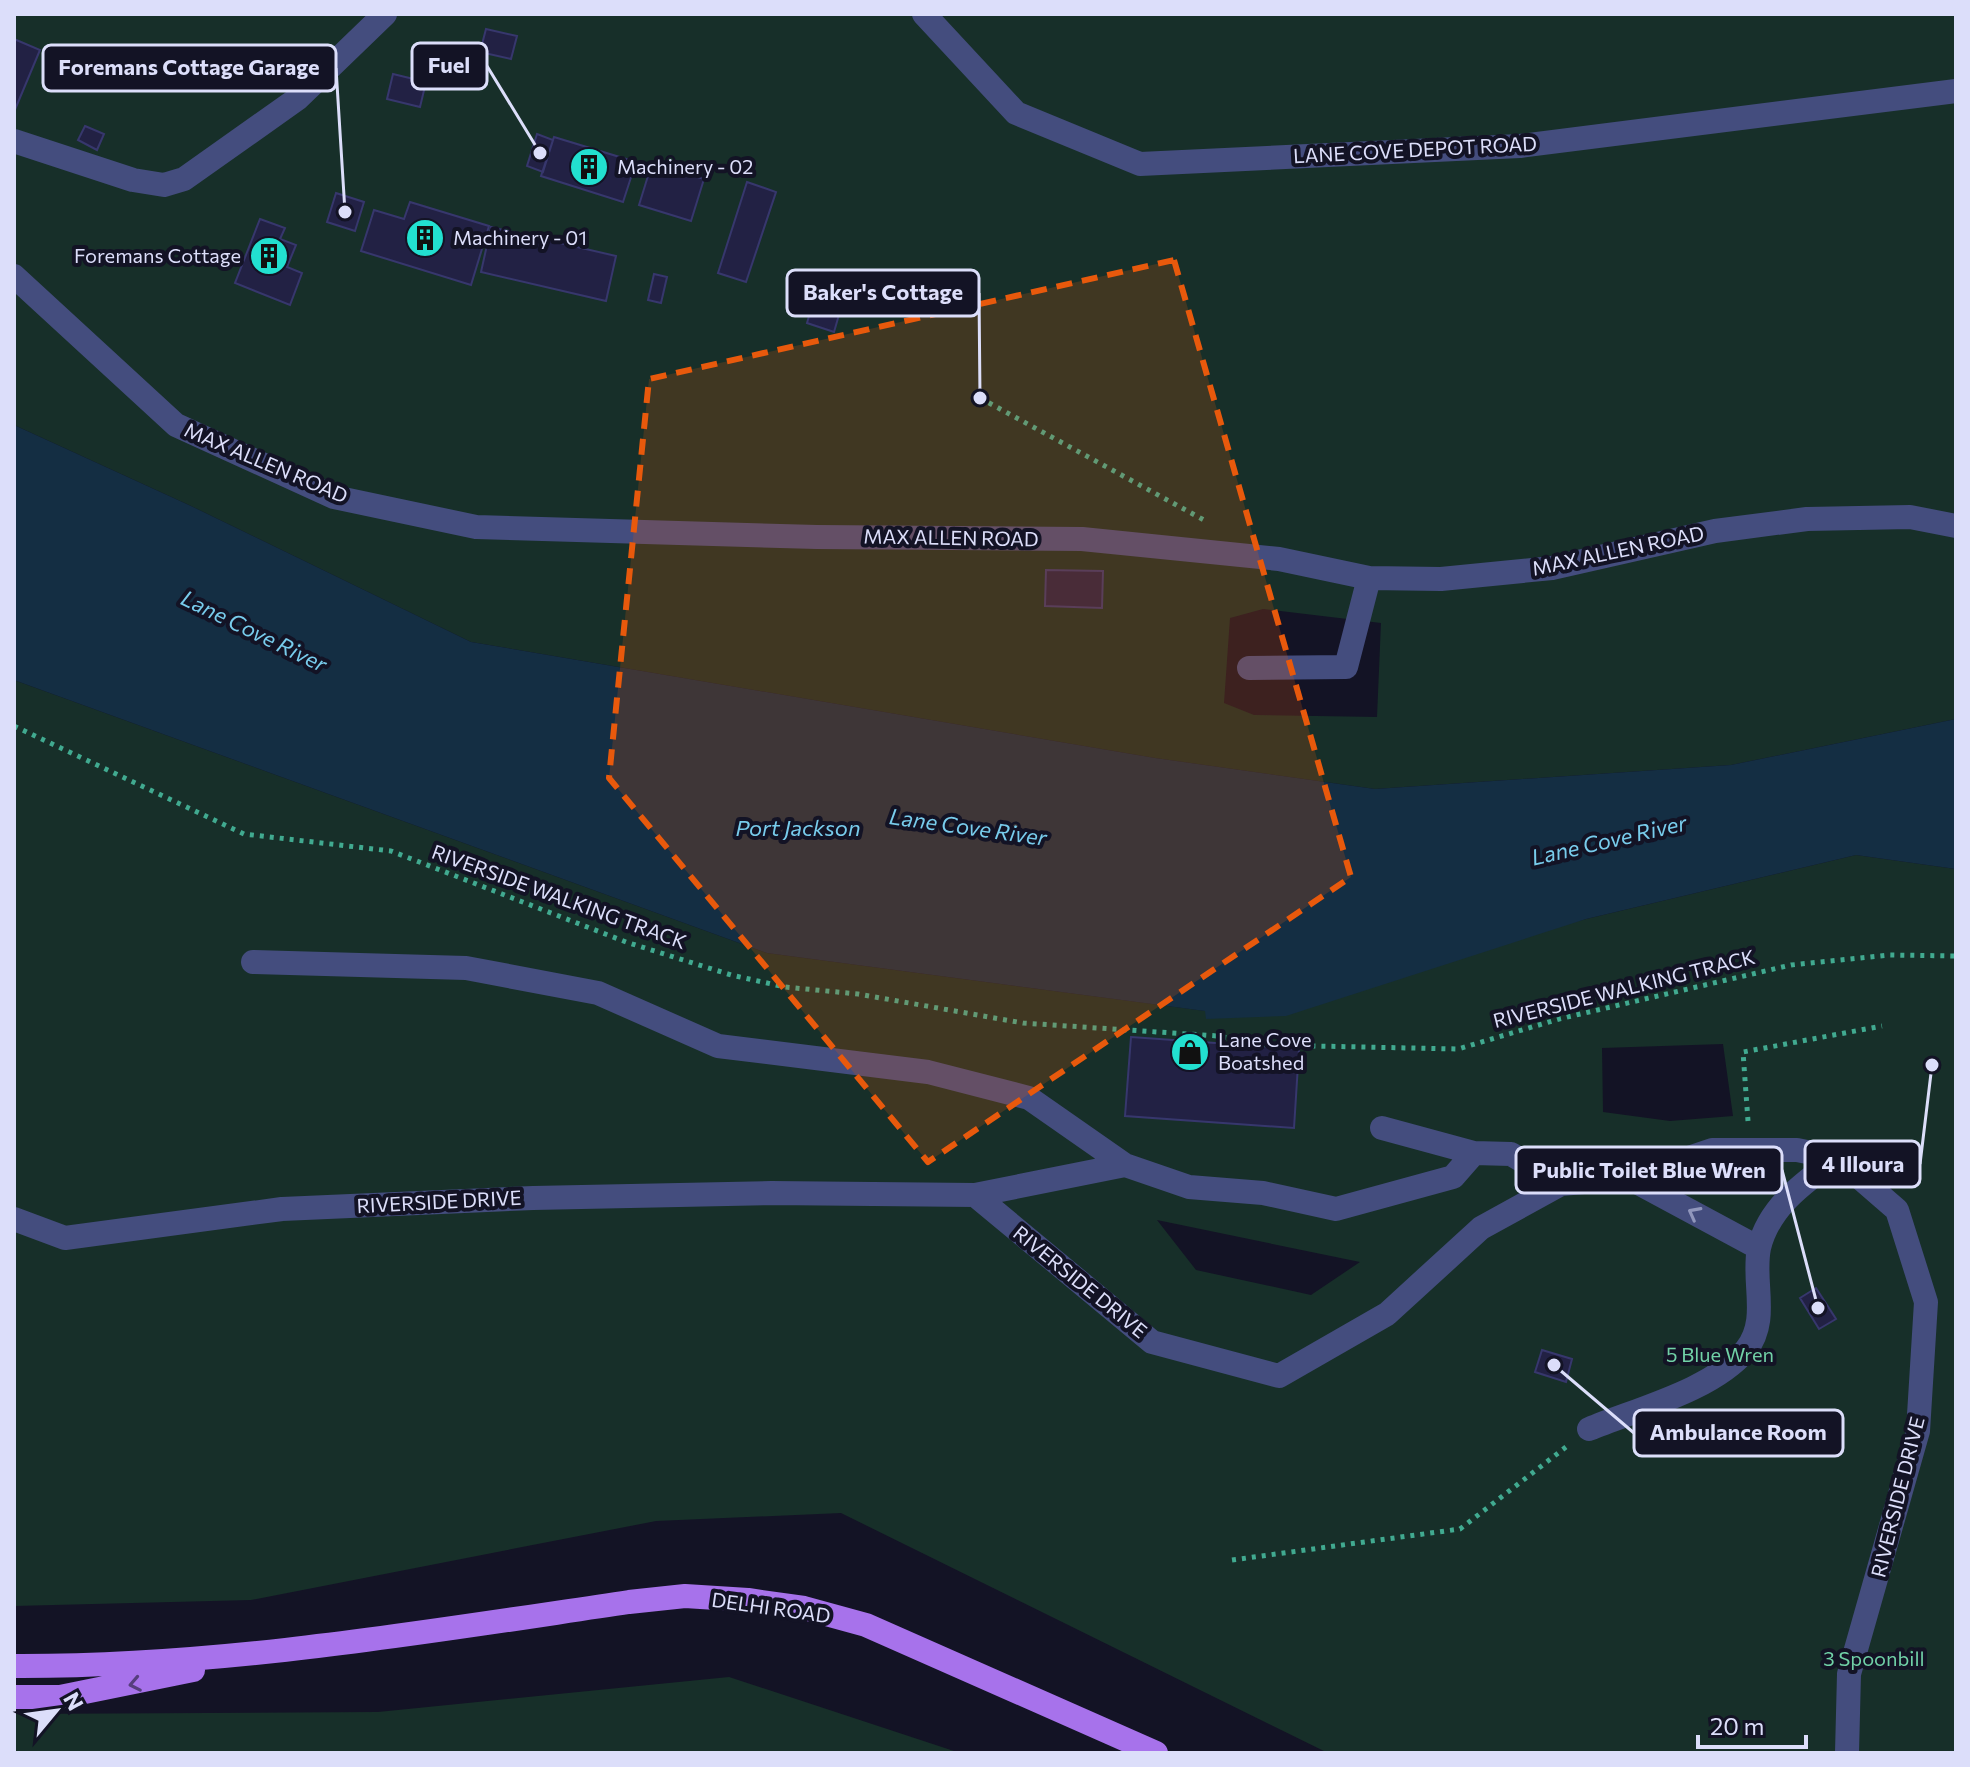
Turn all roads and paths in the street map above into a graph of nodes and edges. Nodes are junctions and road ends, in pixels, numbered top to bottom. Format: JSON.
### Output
{"nodes":[{"id":1,"x":385,"y":14,"type":"edge"},
{"id":2,"x":924,"y":14,"type":"edge"},
{"id":3,"x":1956,"y":91,"type":"edge"},
{"id":4,"x":14,"y":141,"type":"edge"},
{"id":5,"x":14,"y":276,"type":"edge"},
{"id":6,"x":980,"y":398,"type":"dead end"},
{"id":7,"x":1213,"y":524,"type":"dead end"},
{"id":8,"x":1956,"y":526,"type":"edge"},
{"id":9,"x":1369,"y":578,"type":"junction"},
{"id":10,"x":1249,"y":668,"type":"dead end"},
{"id":11,"x":14,"y":726,"type":"edge"},
{"id":12,"x":1956,"y":956,"type":"edge"},
{"id":13,"x":253,"y":962,"type":"dead end"},
{"id":14,"x":1882,"y":1026,"type":"dead end"},
{"id":15,"x":1382,"y":1128,"type":"dead end"},
{"id":16,"x":1750,"y":1149,"type":"junction"},
{"id":17,"x":1474,"y":1153,"type":"junction"},
{"id":18,"x":1837,"y":1158,"type":"junction"},
{"id":19,"x":1125,"y":1165,"type":"junction"},
{"id":20,"x":1629,"y":1178,"type":"junction"},
{"id":21,"x":1561,"y":1184,"type":"junction"},
{"id":22,"x":975,"y":1195,"type":"junction"},
{"id":23,"x":14,"y":1219,"type":"edge"},
{"id":24,"x":1759,"y":1248,"type":"junction"},
{"id":25,"x":1589,"y":1429,"type":"joint"},
{"id":26,"x":1232,"y":1560,"type":"dead end"},
{"id":27,"x":265,"y":1653,"type":"junction"},
{"id":28,"x":14,"y":1666,"type":"edge"},
{"id":29,"x":14,"y":1697,"type":"edge"},
{"id":30,"x":1156,"y":1753,"type":"edge"},
{"id":31,"x":1847,"y":1753,"type":"edge"}],
"edges":[{"from":1,"to":4,"type":"street"},
{"from":2,"to":3,"type":"street","name":"LANE COVE DEPOT ROAD"},
{"from":5,"to":9,"type":"street","name":"MAX ALLEN ROAD"},
{"from":6,"to":7,"type":"path"},
{"from":8,"to":9,"type":"street","name":"MAX ALLEN ROAD"},
{"from":9,"to":10,"type":"street"},
{"from":11,"to":12,"type":"path","name":"RIVERSIDE WALKING TRACK"},
{"from":13,"to":19,"type":"street"},
{"from":14,"to":16,"type":"path"},
{"from":15,"to":17,"type":"street"},
{"from":16,"to":18,"type":"street","name":"RIVERSIDE DRIVE"},
{"from":16,"to":20,"type":"street","name":"RIVERSIDE DRIVE"},
{"from":17,"to":19,"type":"street"},
{"from":17,"to":21,"type":"street"},
{"from":18,"to":24,"type":"street"},
{"from":18,"to":31,"type":"street","name":"RIVERSIDE DRIVE"},
{"from":19,"to":22,"type":"street"},
{"from":20,"to":21,"type":"street","name":"RIVERSIDE DRIVE"},
{"from":24,"to":20,"type":"street","one_way":true},
{"from":21,"to":22,"type":"street","name":"RIVERSIDE DRIVE"},
{"from":22,"to":23,"type":"street","name":"RIVERSIDE DRIVE"},
{"from":24,"to":25,"type":"street"},
{"from":25,"to":26,"type":"path"},
{"from":27,"to":28,"type":"main road","name":"DELHI ROAD"},
{"from":27,"to":29,"type":"main road","name":"DELHI ROAD","one_way":true},
{"from":27,"to":30,"type":"main road","name":"DELHI ROAD"}]}
